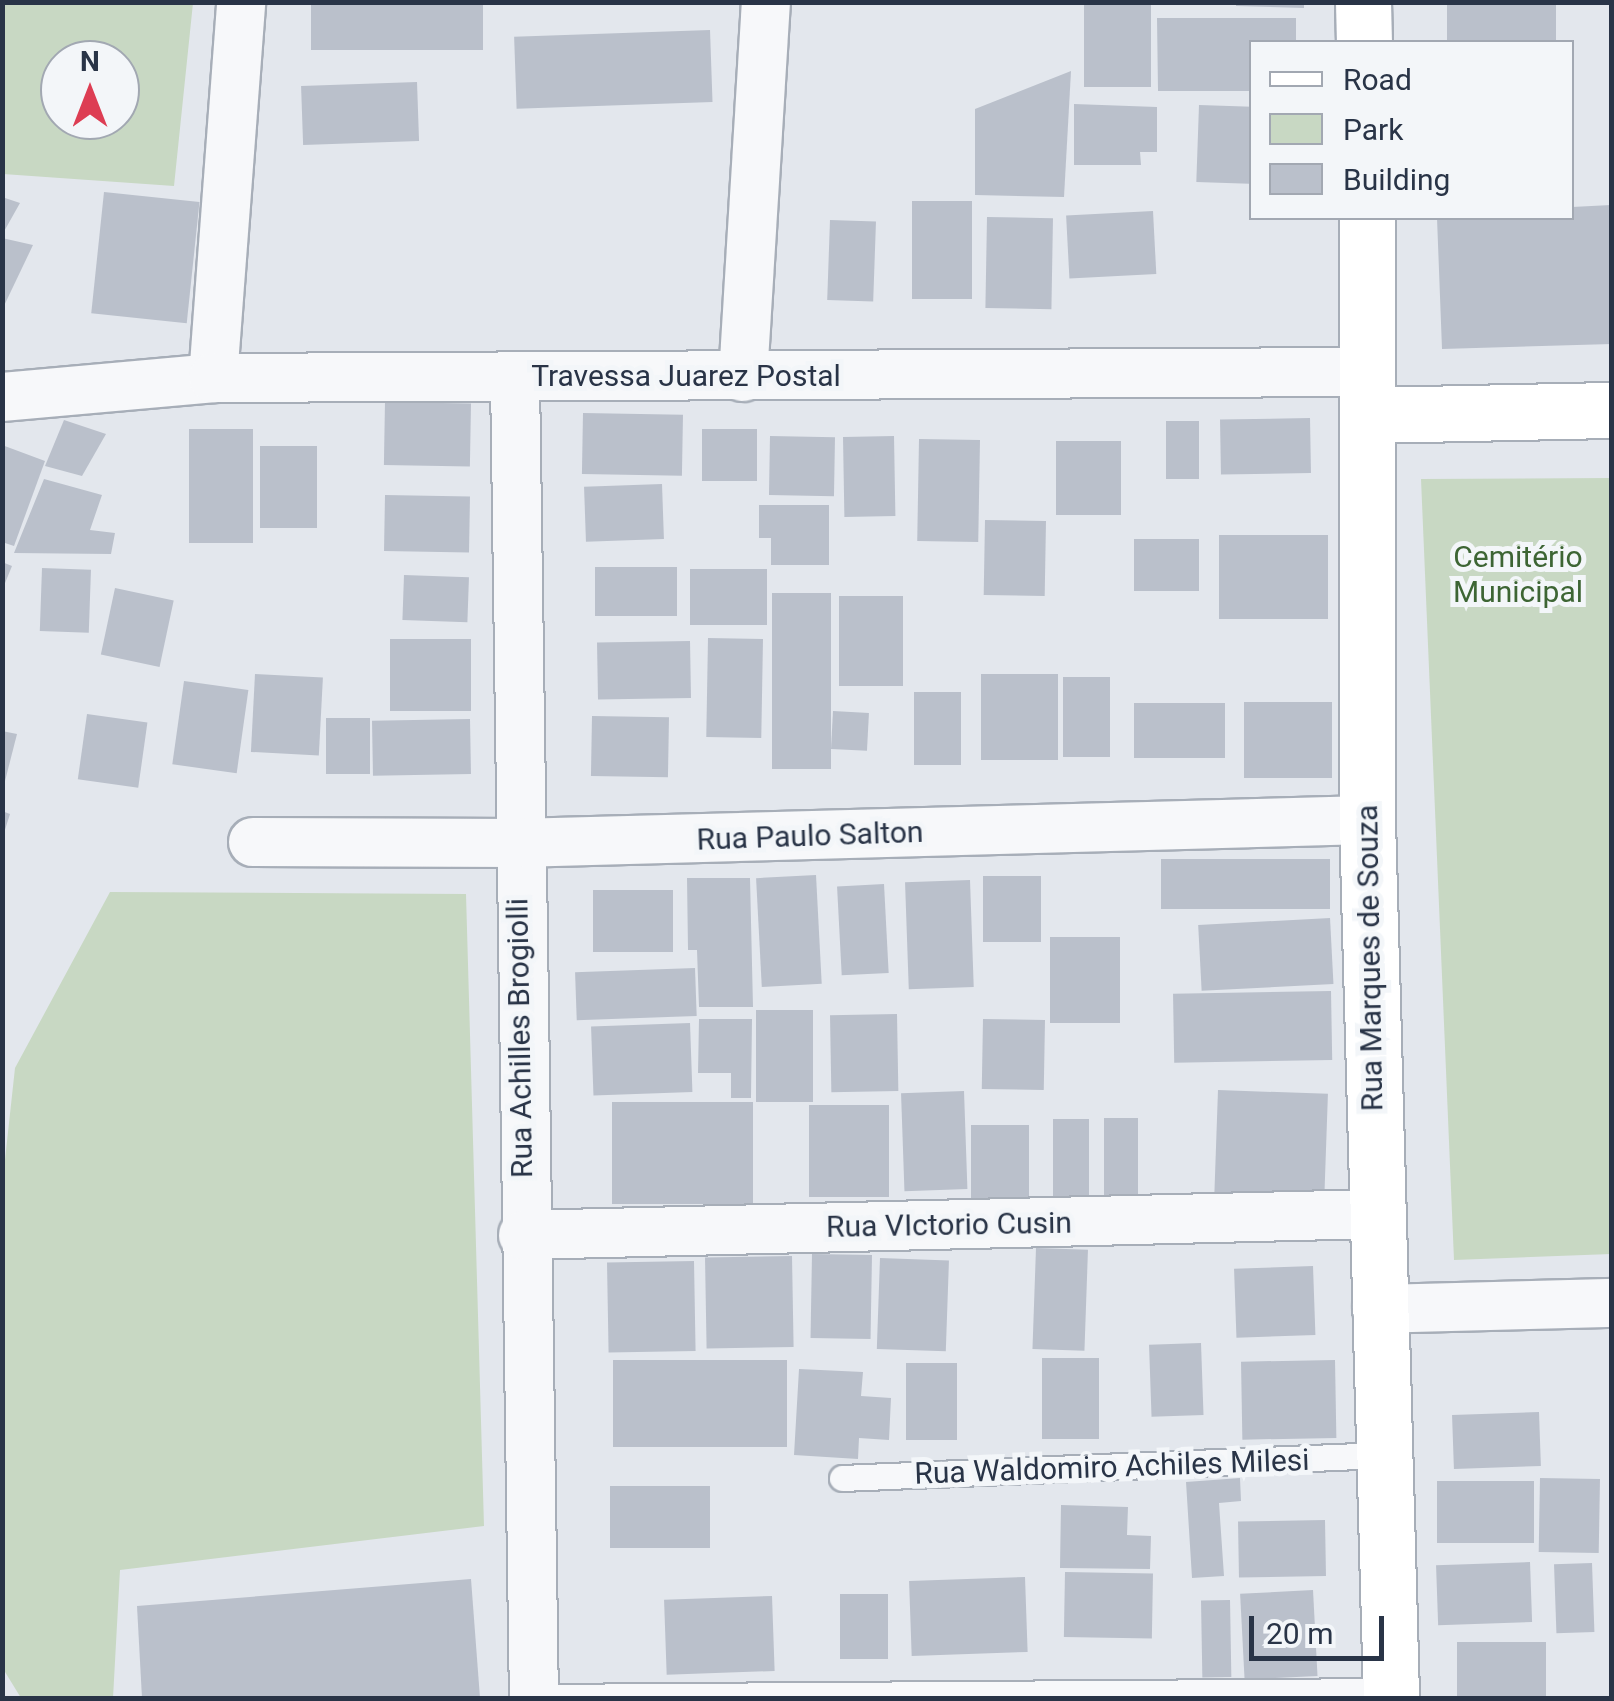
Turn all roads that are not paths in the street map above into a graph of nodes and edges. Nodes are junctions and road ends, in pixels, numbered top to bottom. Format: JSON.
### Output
{"nodes":[{"id":1,"x":240,"y":2,"type":"edge"},
{"id":2,"x":766,"y":2,"type":"edge"},
{"id":3,"x":1363,"y":2,"type":"edge"},
{"id":4,"x":1364,"y":40,"type":"edge"},
{"id":5,"x":1367,"y":220,"type":"edge"},
{"id":6,"x":515,"y":377,"type":"junction"},
{"id":7,"x":743,"y":377,"type":"junction"},
{"id":8,"x":213,"y":378,"type":"junction"},
{"id":9,"x":1371,"y":393,"type":"junction"},
{"id":10,"x":2,"y":397,"type":"edge"},
{"id":11,"x":1612,"y":410,"type":"edge"},
{"id":12,"x":1367,"y":820,"type":"junction"},
{"id":13,"x":253,"y":842,"type":"dead end"},
{"id":14,"x":517,"y":844,"type":"junction"},
{"id":15,"x":1374,"y":1214,"type":"junction"},
{"id":16,"x":523,"y":1235,"type":"junction"},
{"id":17,"x":1612,"y":1304,"type":"edge"},
{"id":18,"x":1376,"y":1309,"type":"junction"},
{"id":19,"x":1381,"y":1456,"type":"junction"},
{"id":20,"x":842,"y":1478,"type":"dead end"},
{"id":21,"x":1391,"y":1695,"type":"edge"},
{"id":22,"x":534,"y":1698,"type":"edge"}],
"edges":[{"from":1,"to":8,"type":"street"},
{"from":2,"to":7,"type":"street"},
{"from":3,"to":4,"type":"street"},
{"from":5,"to":9,"type":"street","name":"Rua Marques de Souza"},
{"from":6,"to":7,"type":"street","name":"Travessa Juarez Postal"},
{"from":6,"to":8,"type":"street","name":"Travessa Juarez Postal"},
{"from":6,"to":14,"type":"street","name":"Rua Achilles Brogiolli"},
{"from":7,"to":9,"type":"street","name":"Travessa Juarez Postal"},
{"from":8,"to":10,"type":"street","name":"Travessa Juarez Postal"},
{"from":9,"to":11,"type":"street"},
{"from":9,"to":12,"type":"street","name":"Rua Marques de Souza"},
{"from":12,"to":14,"type":"street","name":"Rua Paulo Salton"},
{"from":12,"to":15,"type":"street","name":"Rua Marques de Souza"},
{"from":13,"to":14,"type":"street","name":"Rua Paulo Salton"},
{"from":14,"to":16,"type":"street","name":"Rua Achilles Brogiolli"},
{"from":15,"to":16,"type":"street","name":"Rua VIctorio Cusin"},
{"from":15,"to":18,"type":"street","name":"Rua Marques de Souza"},
{"from":16,"to":22,"type":"street","name":"Rua Achilles Brogiolli"},
{"from":17,"to":18,"type":"street"},
{"from":18,"to":19,"type":"street","name":"Rua Marques de Souza"},
{"from":19,"to":20,"type":"lane","name":"Rua Waldomiro Achiles Milesi"},
{"from":19,"to":21,"type":"street","name":"Rua Marques de Souza"},
{"from":21,"to":22,"type":"lane"}]}
